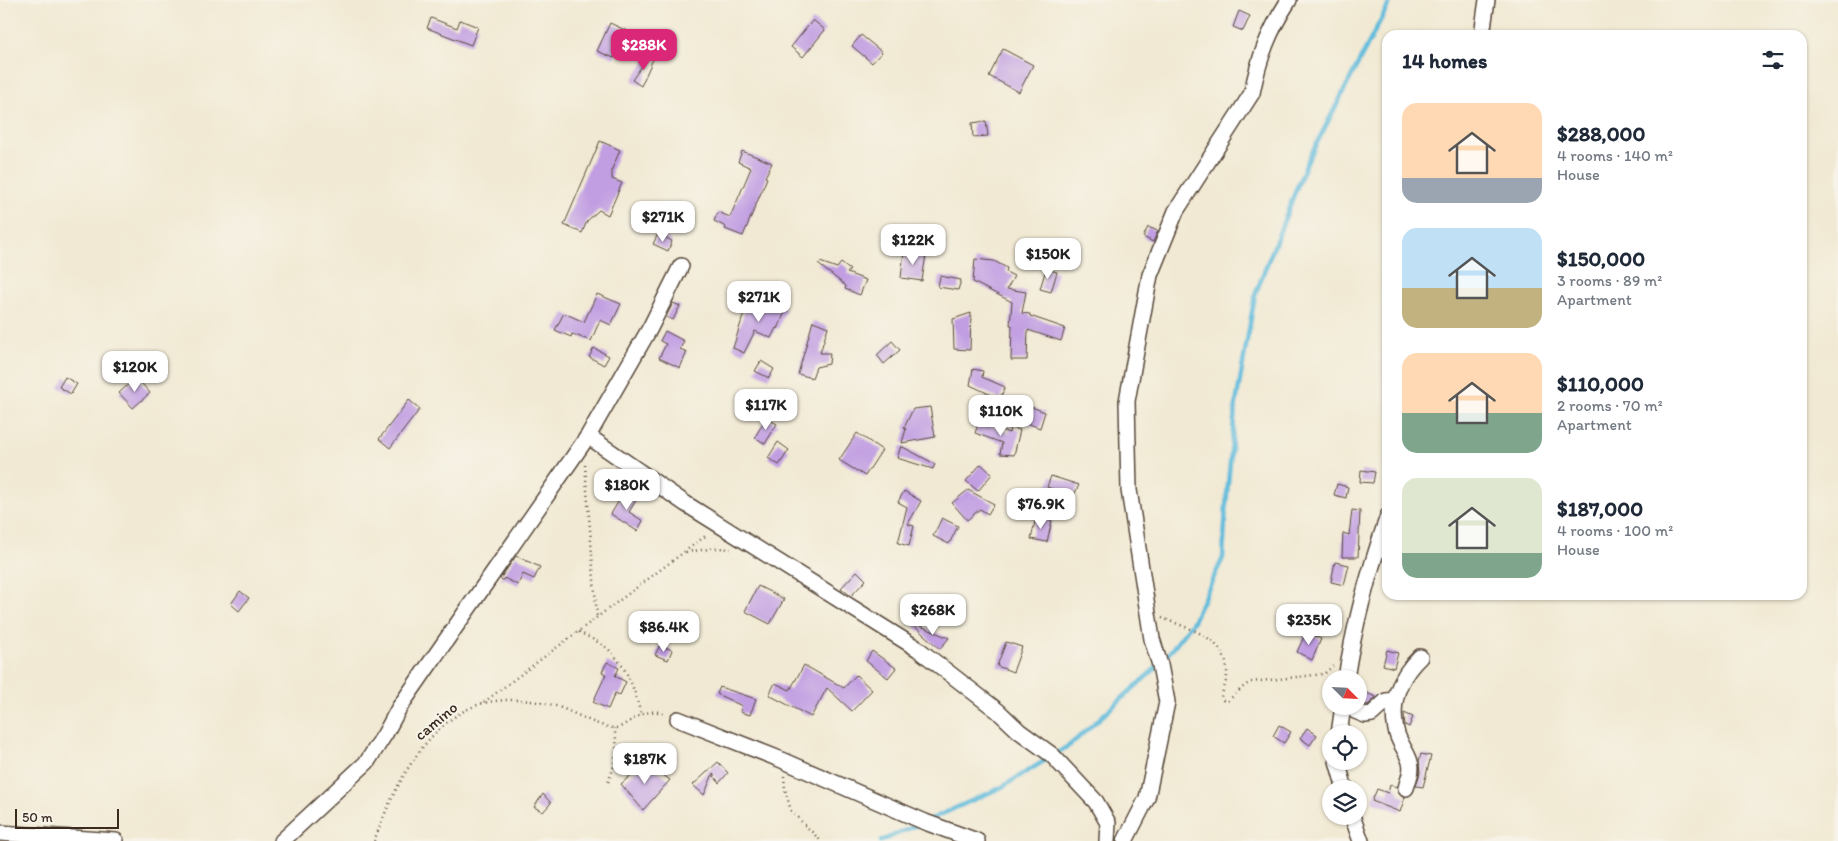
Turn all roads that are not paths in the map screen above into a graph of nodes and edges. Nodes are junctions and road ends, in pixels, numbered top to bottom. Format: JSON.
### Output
{"nodes":[{"id":1,"x":1289,"y":0,"type":"edge"},
{"id":2,"x":1487,"y":0,"type":"edge"},
{"id":3,"x":1483,"y":30,"type":"edge"},
{"id":4,"x":681,"y":266,"type":"dead end"},
{"id":5,"x":586,"y":439,"type":"junction"},
{"id":6,"x":1382,"y":532,"type":"edge"},
{"id":7,"x":1420,"y":657,"type":"dead end"},
{"id":8,"x":1347,"y":670,"type":"edge"},
{"id":9,"x":1394,"y":700,"type":"junction"},
{"id":10,"x":1368,"y":715,"type":"edge"},
{"id":11,"x":678,"y":719,"type":"road end"},
{"id":12,"x":1406,"y":788,"type":"dead end"},
{"id":13,"x":1355,"y":825,"type":"edge"},
{"id":14,"x":0,"y":832,"type":"edge"},
{"id":15,"x":116,"y":841,"type":"edge"},
{"id":16,"x":282,"y":841,"type":"edge"},
{"id":17,"x":977,"y":841,"type":"edge"},
{"id":18,"x":1107,"y":841,"type":"edge"},
{"id":19,"x":1125,"y":841,"type":"edge"},
{"id":20,"x":1361,"y":841,"type":"edge"}],
"edges":[{"from":1,"to":19,"type":"street"},
{"from":2,"to":3,"type":"street"},
{"from":4,"to":5,"type":"street"},
{"from":5,"to":16,"type":"street"},
{"from":5,"to":18,"type":"street"},
{"from":6,"to":8,"type":"street"},
{"from":7,"to":9,"type":"street"},
{"from":9,"to":10,"type":"street"},
{"from":9,"to":12,"type":"street"},
{"from":11,"to":17,"type":"street"},
{"from":13,"to":20,"type":"street"},
{"from":14,"to":15,"type":"street"}]}
